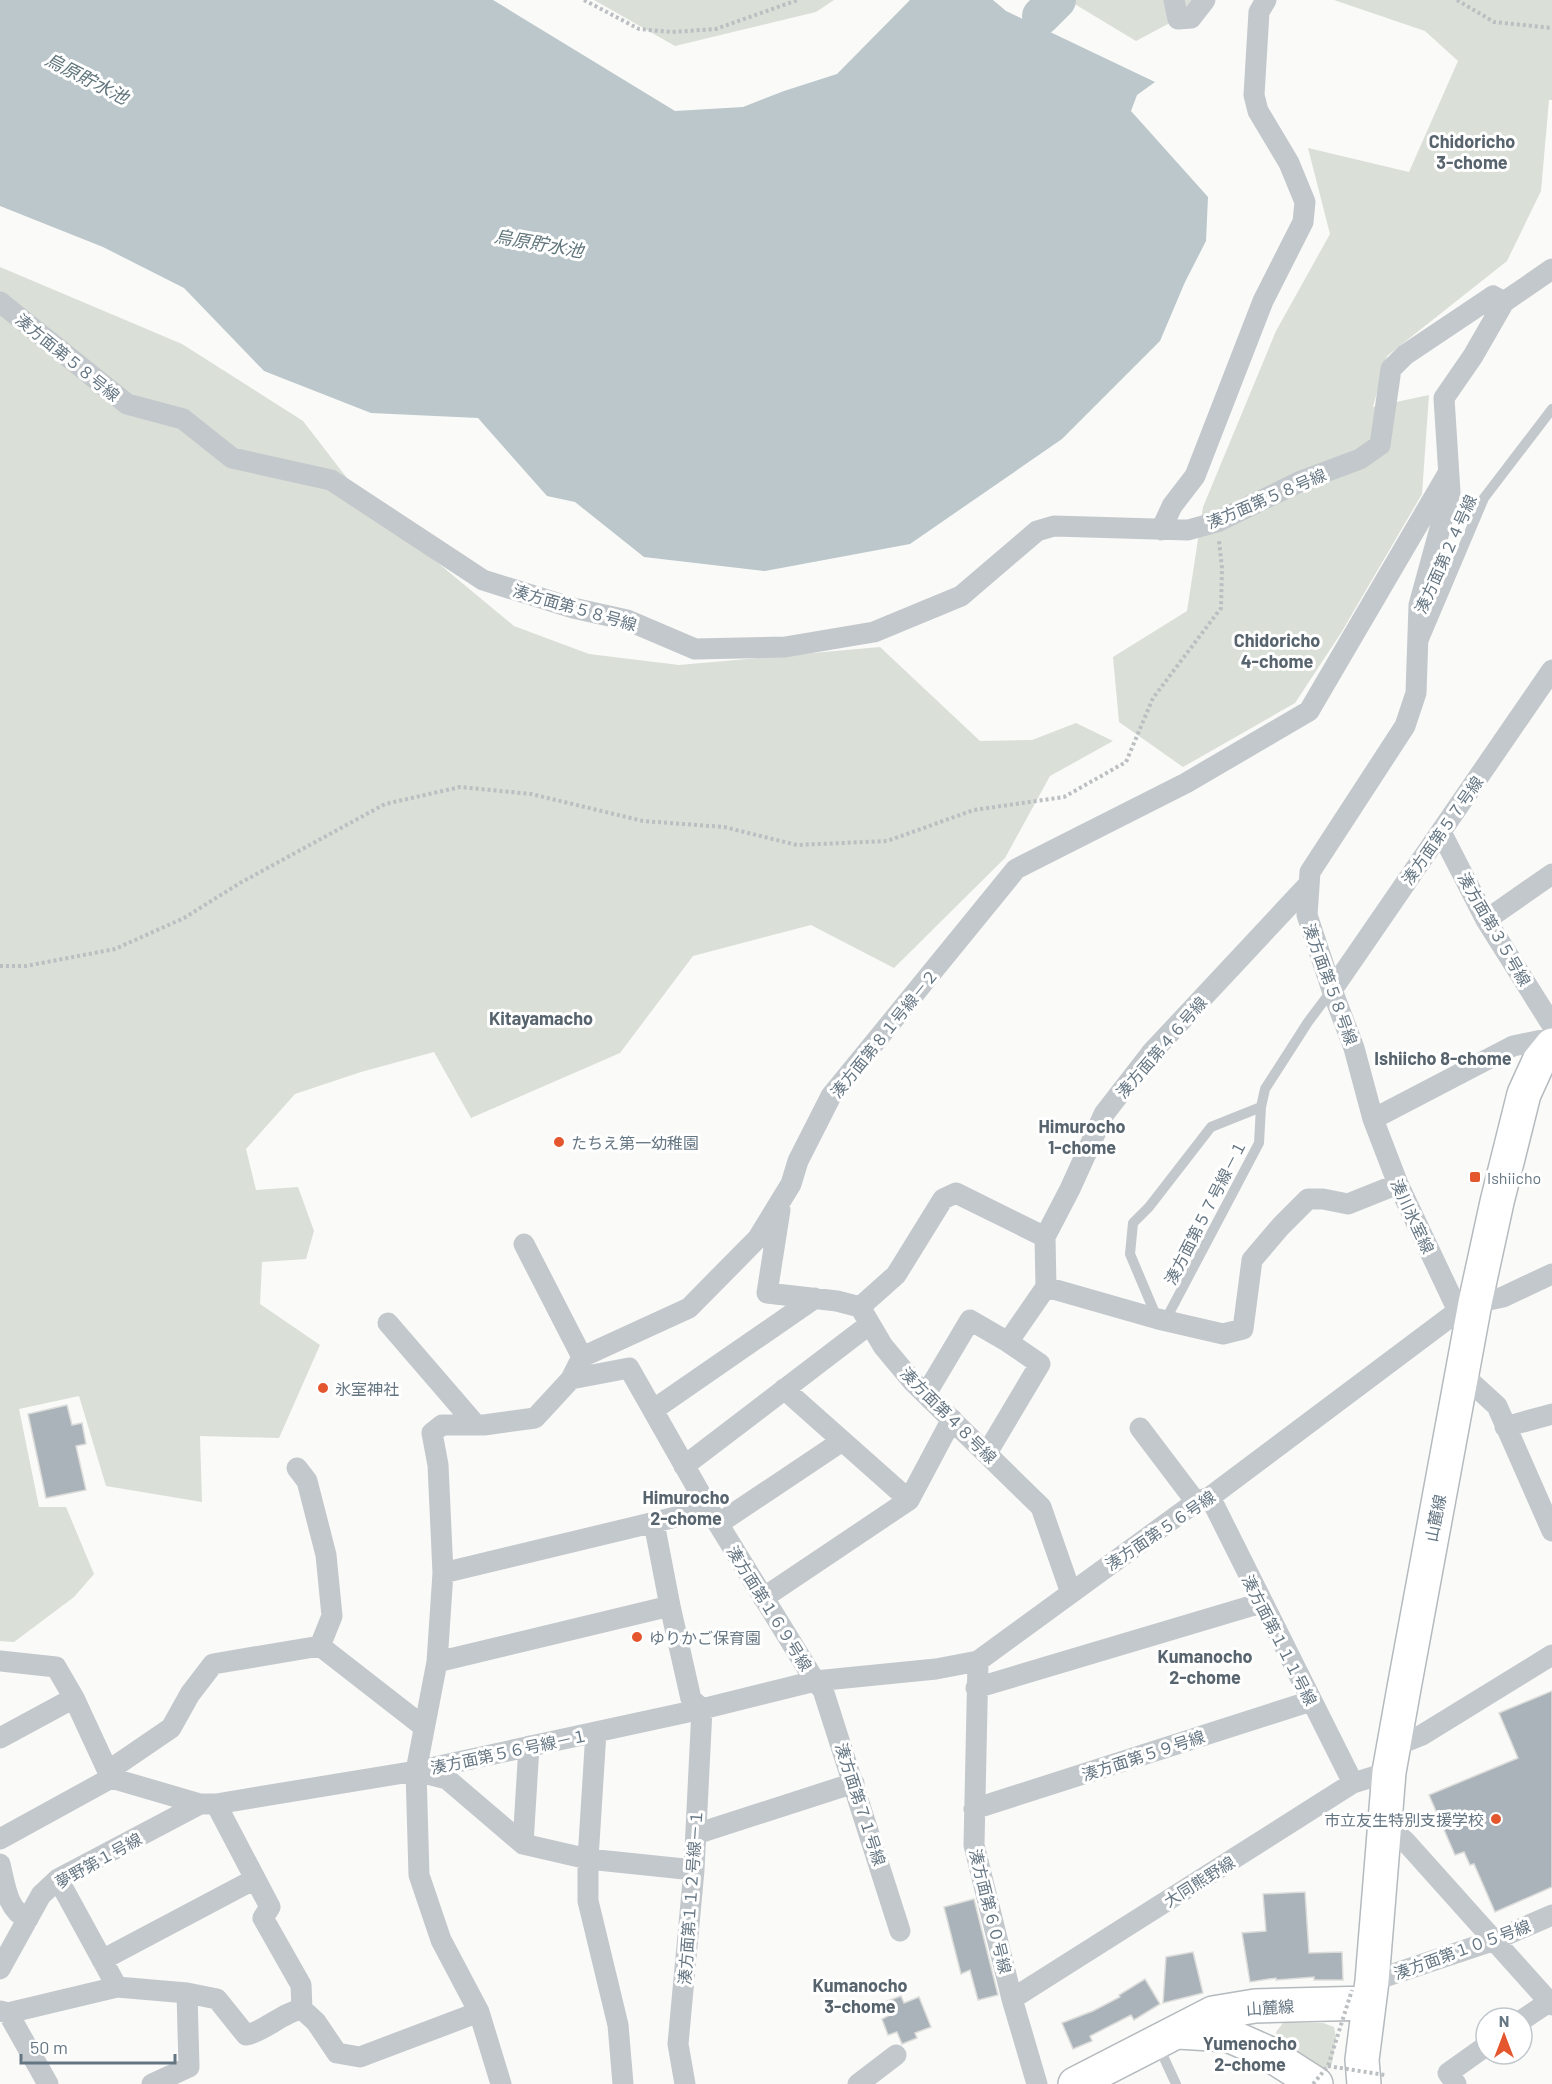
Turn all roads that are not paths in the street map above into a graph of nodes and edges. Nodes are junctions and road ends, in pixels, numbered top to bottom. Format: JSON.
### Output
{"nodes":[{"id":1,"x":1174,"y":0,"type":"edge"},
{"id":2,"x":1205,"y":0,"type":"edge"},
{"id":3,"x":1266,"y":0,"type":"edge"},
{"id":4,"x":1552,"y":269,"type":"edge"},
{"id":5,"x":0,"y":302,"type":"edge"},
{"id":6,"x":1504,"y":302,"type":"junction"},
{"id":7,"x":1552,"y":409,"type":"edge"},
{"id":8,"x":1449,"y":472,"type":"junction"},
{"id":9,"x":1161,"y":530,"type":"junction"},
{"id":10,"x":1416,"y":659,"type":"junction"},
{"id":11,"x":1552,"y":670,"type":"edge"},
{"id":12,"x":1441,"y":832,"type":"junction"},
{"id":13,"x":1552,"y":874,"type":"edge"},
{"id":14,"x":1309,"y":884,"type":"junction"},
{"id":15,"x":1486,"y":921,"type":"junction"},
{"id":16,"x":1332,"y":990,"type":"junction"},
{"id":17,"x":1552,"y":1025,"type":"edge"},
{"id":18,"x":1552,"y":1038,"type":"edge"},
{"id":19,"x":1552,"y":1045,"type":"edge"},
{"id":20,"x":1261,"y":1107,"type":"junction"},
{"id":21,"x":1373,"y":1119,"type":"junction"},
{"id":22,"x":1398,"y":1184,"type":"junction"},
{"id":23,"x":781,"y":1201,"type":"junction"},
{"id":24,"x":1045,"y":1237,"type":"junction"},
{"id":25,"x":524,"y":1244,"type":"dead end"},
{"id":26,"x":1552,"y":1274,"type":"edge"},
{"id":27,"x":1046,"y":1287,"type":"junction"},
{"id":28,"x":815,"y":1298,"type":"junction"},
{"id":29,"x":1467,"y":1307,"type":"junction"},
{"id":30,"x":865,"y":1316,"type":"junction"},
{"id":31,"x":1162,"y":1320,"type":"junction"},
{"id":32,"x":388,"y":1323,"type":"dead end"},
{"id":33,"x":1008,"y":1342,"type":"junction"},
{"id":34,"x":582,"y":1357,"type":"junction"},
{"id":35,"x":1462,"y":1374,"type":"junction"},
{"id":36,"x":571,"y":1379,"type":"junction"},
{"id":37,"x":784,"y":1389,"type":"junction"},
{"id":38,"x":926,"y":1394,"type":"junction"},
{"id":39,"x":653,"y":1410,"type":"junction"},
{"id":40,"x":1552,"y":1414,"type":"edge"},
{"id":41,"x":952,"y":1419,"type":"junction"},
{"id":42,"x":476,"y":1425,"type":"junction"},
{"id":43,"x":1505,"y":1427,"type":"junction"},
{"id":44,"x":1140,"y":1428,"type":"dead end"},
{"id":45,"x":842,"y":1441,"type":"junction"},
{"id":46,"x":987,"y":1453,"type":"junction"},
{"id":47,"x":684,"y":1466,"type":"junction"},
{"id":48,"x":297,"y":1468,"type":"dead end"},
{"id":49,"x":909,"y":1500,"type":"junction"},
{"id":50,"x":1203,"y":1500,"type":"junction"},
{"id":51,"x":713,"y":1516,"type":"junction"},
{"id":52,"x":654,"y":1523,"type":"junction"},
{"id":53,"x":1552,"y":1531,"type":"edge"},
{"id":54,"x":443,"y":1573,"type":"junction"},
{"id":55,"x":1071,"y":1593,"type":"junction"},
{"id":56,"x":763,"y":1598,"type":"junction"},
{"id":57,"x":1262,"y":1603,"type":"junction"},
{"id":58,"x":670,"y":1606,"type":"junction"},
{"id":59,"x":320,"y":1646,"type":"junction"},
{"id":60,"x":1552,"y":1655,"type":"edge"},
{"id":61,"x":0,"y":1661,"type":"edge"},
{"id":62,"x":978,"y":1661,"type":"junction"},
{"id":63,"x":437,"y":1662,"type":"junction"},
{"id":64,"x":815,"y":1681,"type":"junction"},
{"id":65,"x":976,"y":1688,"type":"junction"},
{"id":66,"x":74,"y":1698,"type":"junction"},
{"id":67,"x":1311,"y":1701,"type":"junction"},
{"id":68,"x":702,"y":1709,"type":"junction"},
{"id":69,"x":424,"y":1726,"type":"junction"},
{"id":70,"x":596,"y":1732,"type":"junction"},
{"id":71,"x":0,"y":1738,"type":"edge"},
{"id":72,"x":529,"y":1746,"type":"junction"},
{"id":73,"x":1392,"y":1759,"type":"junction"},
{"id":74,"x":416,"y":1771,"type":"junction"},
{"id":75,"x":110,"y":1775,"type":"junction"},
{"id":76,"x":854,"y":1783,"type":"junction"},
{"id":77,"x":1353,"y":1783,"type":"junction"},
{"id":78,"x":208,"y":1804,"type":"junction"},
{"id":79,"x":975,"y":1809,"type":"junction"},
{"id":80,"x":1386,"y":1825,"type":"junction"},
{"id":81,"x":696,"y":1834,"type":"junction"},
{"id":82,"x":0,"y":1839,"type":"edge"},
{"id":83,"x":523,"y":1844,"type":"junction"},
{"id":84,"x":588,"y":1859,"type":"junction"},
{"id":85,"x":0,"y":1864,"type":"edge"},
{"id":86,"x":694,"y":1870,"type":"junction"},
{"id":87,"x":58,"y":1879,"type":"junction"},
{"id":88,"x":255,"y":1879,"type":"junction"},
{"id":89,"x":4,"y":1900,"type":"edge"},
{"id":90,"x":1552,"y":1915,"type":"edge"},
{"id":91,"x":28,"y":1919,"type":"junction"},
{"id":92,"x":900,"y":1931,"type":"dead end"},
{"id":93,"x":1495,"y":1940,"type":"junction"},
{"id":94,"x":102,"y":1960,"type":"junction"},
{"id":95,"x":0,"y":1969,"type":"edge"},
{"id":96,"x":117,"y":1987,"type":"junction"},
{"id":97,"x":1364,"y":1992,"type":"junction"},
{"id":98,"x":187,"y":1993,"type":"junction"},
{"id":99,"x":1012,"y":1999,"type":"junction"},
{"id":100,"x":1550,"y":2003,"type":"edge"},
{"id":101,"x":302,"y":2009,"type":"junction"},
{"id":102,"x":4,"y":2012,"type":"edge"},
{"id":103,"x":479,"y":2012,"type":"junction"},
{"id":104,"x":1534,"y":2013,"type":"edge"},
{"id":105,"x":1166,"y":2037,"type":"junction"},
{"id":106,"x":896,"y":2055,"type":"dead end"},
{"id":107,"x":1474,"y":2055,"type":"edge"},
{"id":108,"x":1319,"y":2078,"type":"edge"},
{"id":109,"x":1374,"y":2080,"type":"edge"},
{"id":110,"x":156,"y":2083,"type":"edge"},
{"id":111,"x":48,"y":2084,"type":"edge"},
{"id":112,"x":501,"y":2084,"type":"edge"},
{"id":113,"x":623,"y":2084,"type":"edge"},
{"id":114,"x":685,"y":2084,"type":"edge"},
{"id":115,"x":858,"y":2084,"type":"edge"},
{"id":116,"x":1037,"y":2084,"type":"edge"},
{"id":117,"x":1075,"y":2084,"type":"edge"},
{"id":118,"x":1176,"y":2084,"type":"edge"},
{"id":119,"x":1456,"y":2084,"type":"edge"}],
"edges":[{"from":1,"to":2,"type":"street"},
{"from":3,"to":9,"type":"street"},
{"from":4,"to":6,"type":"street"},
{"from":5,"to":9,"type":"street","name":"湊方面第５８号線"},
{"from":6,"to":8,"type":"street","name":"湊方面第５８号線"},
{"from":6,"to":9,"type":"street","name":"湊方面第５８号線"},
{"from":7,"to":10,"type":"lane","name":"湊方面第２４号線"},
{"from":8,"to":10,"type":"street","name":"湊方面第５８号線"},
{"from":8,"to":23,"type":"street","name":"湊方面第８１号線－２"},
{"from":10,"to":14,"type":"street","name":"湊方面第５８号線"},
{"from":11,"to":12,"type":"street","name":"湊方面第５７号線"},
{"from":12,"to":15,"type":"street","name":"湊方面第３５号線"},
{"from":12,"to":16,"type":"street","name":"湊方面第５７号線"},
{"from":13,"to":15,"type":"street"},
{"from":14,"to":16,"type":"street","name":"湊方面第５８号線"},
{"from":14,"to":24,"type":"street","name":"湊方面第４６号線"},
{"from":15,"to":17,"type":"street","name":"湊方面第３５号線"},
{"from":16,"to":20,"type":"lane","name":"湊方面第５７号線－１"},
{"from":16,"to":21,"type":"street","name":"湊方面第５８号線"},
{"from":18,"to":21,"type":"street"},
{"from":19,"to":29,"type":"main road","name":"山麓線"},
{"from":20,"to":31,"type":"lane","name":"湊方面第５７号線－１"},
{"from":20,"to":31,"type":"lane"},
{"from":21,"to":22,"type":"street","name":"湊川氷室線"},
{"from":22,"to":29,"type":"street","name":"湊川氷室線"},
{"from":22,"to":31,"type":"street"},
{"from":23,"to":28,"type":"street"},
{"from":23,"to":34,"type":"street","name":"湊方面第８１号線－２"},
{"from":24,"to":27,"type":"street","name":"湊方面第４６号線"},
{"from":24,"to":30,"type":"street"},
{"from":25,"to":34,"type":"street"},
{"from":26,"to":29,"type":"street"},
{"from":27,"to":31,"type":"street"},
{"from":27,"to":33,"type":"street"},
{"from":28,"to":30,"type":"street"},
{"from":28,"to":39,"type":"street"},
{"from":29,"to":35,"type":"main road","name":"山麓線"},
{"from":29,"to":50,"type":"street","name":"湊方面第５６号線"},
{"from":30,"to":37,"type":"street"},
{"from":30,"to":38,"type":"street","name":"湊方面第４８号線"},
{"from":32,"to":42,"type":"street"},
{"from":33,"to":38,"type":"street"},
{"from":33,"to":46,"type":"street"},
{"from":34,"to":36,"type":"street"},
{"from":35,"to":43,"type":"street"},
{"from":35,"to":73,"type":"main road","name":"山麓線"},
{"from":36,"to":39,"type":"street","name":"湊方面第１６９号線"},
{"from":36,"to":42,"type":"street"},
{"from":37,"to":45,"type":"street"},
{"from":37,"to":47,"type":"street"},
{"from":38,"to":41,"type":"street","name":"湊方面第４８号線"},
{"from":39,"to":47,"type":"street","name":"湊方面第１６９号線"},
{"from":40,"to":43,"type":"street"},
{"from":41,"to":46,"type":"street","name":"湊方面第４８号線"},
{"from":41,"to":49,"type":"street"},
{"from":42,"to":54,"type":"street"},
{"from":43,"to":53,"type":"street"},
{"from":44,"to":50,"type":"street","name":"湊方面第１１１号線"},
{"from":45,"to":49,"type":"street"},
{"from":45,"to":51,"type":"street"},
{"from":46,"to":55,"type":"street","name":"湊方面第４８号線"},
{"from":47,"to":51,"type":"street","name":"湊方面第１６９号線"},
{"from":48,"to":59,"type":"street"},
{"from":49,"to":56,"type":"street"},
{"from":50,"to":55,"type":"street","name":"湊方面第５６号線"},
{"from":50,"to":57,"type":"street","name":"湊方面第１１１号線"},
{"from":51,"to":52,"type":"street"},
{"from":51,"to":56,"type":"street","name":"湊方面第１６９号線"},
{"from":52,"to":54,"type":"street"},
{"from":52,"to":58,"type":"street"},
{"from":54,"to":63,"type":"street"},
{"from":55,"to":62,"type":"street","name":"湊方面第５６号線"},
{"from":56,"to":64,"type":"street","name":"湊方面第１６９号線"},
{"from":57,"to":65,"type":"street"},
{"from":57,"to":67,"type":"street","name":"湊方面第１１１号線"},
{"from":58,"to":63,"type":"street"},
{"from":58,"to":68,"type":"street"},
{"from":59,"to":69,"type":"street"},
{"from":59,"to":75,"type":"street"},
{"from":60,"to":73,"type":"street","name":"大同熊野線"},
{"from":61,"to":66,"type":"street"},
{"from":62,"to":64,"type":"street","name":"湊方面第５６号線"},
{"from":62,"to":65,"type":"street","name":"湊方面第６０号線"},
{"from":63,"to":69,"type":"street"},
{"from":64,"to":68,"type":"street","name":"湊方面第５６号線－１"},
{"from":64,"to":76,"type":"street","name":"湊方面第７１号線"},
{"from":65,"to":79,"type":"street","name":"湊方面第６０号線"},
{"from":66,"to":71,"type":"street"},
{"from":66,"to":75,"type":"street"},
{"from":67,"to":77,"type":"street","name":"湊方面第１１１号線"},
{"from":67,"to":79,"type":"street","name":"湊方面第５９号線"},
{"from":68,"to":70,"type":"street","name":"湊方面第５６号線－１"},
{"from":68,"to":81,"type":"street","name":"湊方面第１１２号線－１"},
{"from":69,"to":74,"type":"street"},
{"from":70,"to":72,"type":"street","name":"湊方面第５６号線－１"},
{"from":70,"to":84,"type":"street"},
{"from":72,"to":74,"type":"street","name":"湊方面第５６号線－１"},
{"from":72,"to":83,"type":"street"},
{"from":73,"to":77,"type":"street","name":"大同熊野線"},
{"from":73,"to":80,"type":"main road","name":"山麓線"},
{"from":74,"to":78,"type":"street","name":"湊方面第５６号線－１"},
{"from":74,"to":83,"type":"street"},
{"from":74,"to":103,"type":"street"},
{"from":75,"to":78,"type":"street"},
{"from":75,"to":82,"type":"street"},
{"from":76,"to":81,"type":"street"},
{"from":76,"to":92,"type":"street","name":"湊方面第７１号線"},
{"from":77,"to":99,"type":"street","name":"大同熊野線"},
{"from":78,"to":87,"type":"street","name":"夢野第１号線"},
{"from":78,"to":88,"type":"street"},
{"from":79,"to":99,"type":"street","name":"湊方面第６０号線"},
{"from":80,"to":93,"type":"street"},
{"from":80,"to":97,"type":"main road","name":"山麓線"},
{"from":81,"to":86,"type":"street","name":"湊方面第１１２号線－１"},
{"from":83,"to":84,"type":"street"},
{"from":84,"to":86,"type":"street"},
{"from":84,"to":113,"type":"street"},
{"from":85,"to":89,"type":"street"},
{"from":86,"to":114,"type":"street","name":"湊方面第１１２号線－１"},
{"from":87,"to":91,"type":"street","name":"夢野第１号線"},
{"from":87,"to":94,"type":"street"},
{"from":88,"to":94,"type":"street"},
{"from":88,"to":101,"type":"street"},
{"from":89,"to":91,"type":"street"},
{"from":90,"to":93,"type":"street","name":"湊方面第１０５号線"},
{"from":91,"to":95,"type":"street","name":"夢野第１号線"},
{"from":93,"to":97,"type":"street","name":"湊方面第１０５号線"},
{"from":93,"to":100,"type":"street"},
{"from":94,"to":96,"type":"street"},
{"from":96,"to":98,"type":"street"},
{"from":96,"to":102,"type":"street"},
{"from":97,"to":105,"type":"main road","name":"山麓線"},
{"from":97,"to":109,"type":"main road","name":"山麓線"},
{"from":98,"to":101,"type":"street"},
{"from":98,"to":110,"type":"street"},
{"from":99,"to":116,"type":"street","name":"湊方面第６０号線"},
{"from":100,"to":104,"type":"street"},
{"from":101,"to":103,"type":"street"},
{"from":102,"to":111,"type":"street"},
{"from":103,"to":112,"type":"street"},
{"from":105,"to":108,"type":"main road","name":"山麓線"},
{"from":105,"to":117,"type":"main road","name":"山麓線"},
{"from":105,"to":118,"type":"lane"},
{"from":106,"to":115,"type":"street"},
{"from":107,"to":119,"type":"street"}]}
